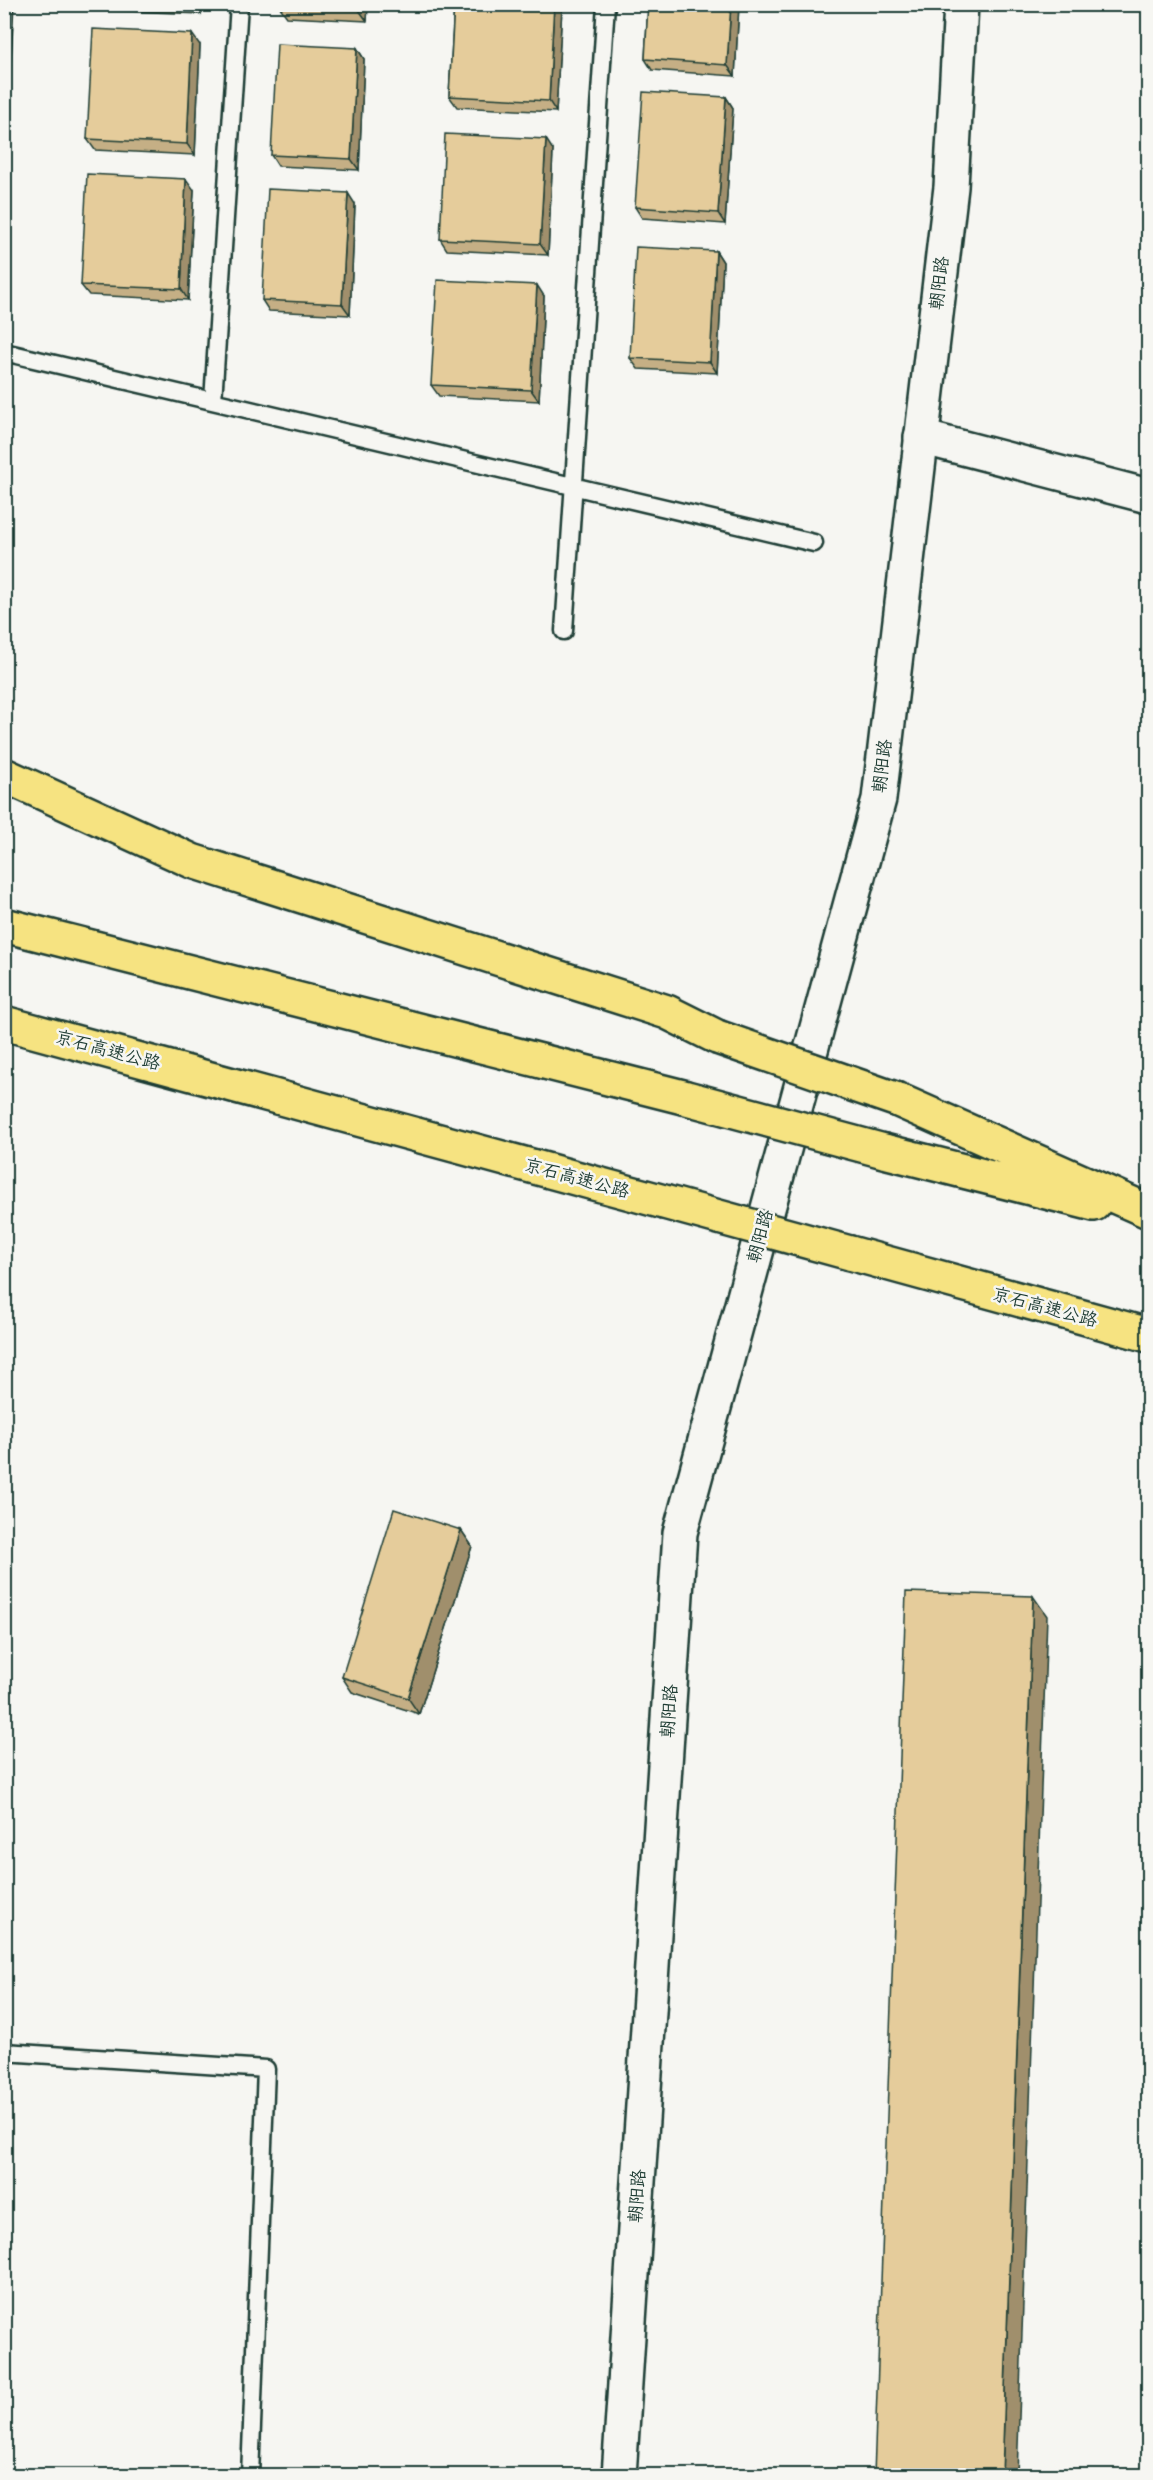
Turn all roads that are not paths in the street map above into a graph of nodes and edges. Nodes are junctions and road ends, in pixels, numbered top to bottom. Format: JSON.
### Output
{"nodes":[{"id":1,"x":239,"y":4,"type":"edge"},
{"id":2,"x":606,"y":4,"type":"edge"},
{"id":3,"x":961,"y":4,"type":"edge"},
{"id":4,"x":4,"y":352,"type":"edge"},
{"id":5,"x":213,"y":401,"type":"junction"},
{"id":6,"x":921,"y":438,"type":"junction"},
{"id":7,"x":574,"y":486,"type":"junction"},
{"id":8,"x":1149,"y":496,"type":"edge"},
{"id":9,"x":814,"y":543,"type":"dead end"},
{"id":10,"x":564,"y":631,"type":"dead end"},
{"id":11,"x":4,"y":775,"type":"edge"},
{"id":12,"x":4,"y":925,"type":"edge"},
{"id":13,"x":4,"y":1023,"type":"edge"},
{"id":14,"x":1149,"y":1211,"type":"edge"},
{"id":15,"x":1149,"y":1218,"type":"edge"},
{"id":16,"x":1149,"y":1335,"type":"edge"},
{"id":17,"x":4,"y":2052,"type":"edge"},
{"id":18,"x":250,"y":2475,"type":"edge"},
{"id":19,"x":619,"y":2475,"type":"edge"}],
"edges":[{"from":1,"to":5,"type":"lane"},
{"from":2,"to":7,"type":"lane"},
{"from":3,"to":6,"type":"main road","name":"朝阳路"},
{"from":4,"to":5,"type":"lane"},
{"from":5,"to":7,"type":"lane"},
{"from":6,"to":8,"type":"main road"},
{"from":6,"to":19,"type":"main road","name":"朝阳路"},
{"from":7,"to":9,"type":"lane"},
{"from":7,"to":10,"type":"lane"},
{"from":11,"to":14,"type":"highway","bridge":true},
{"from":12,"to":15,"type":"highway","bridge":true},
{"from":13,"to":16,"type":"highway","name":"京石高速公路","bridge":true},
{"from":17,"to":18,"type":"lane"}]}
